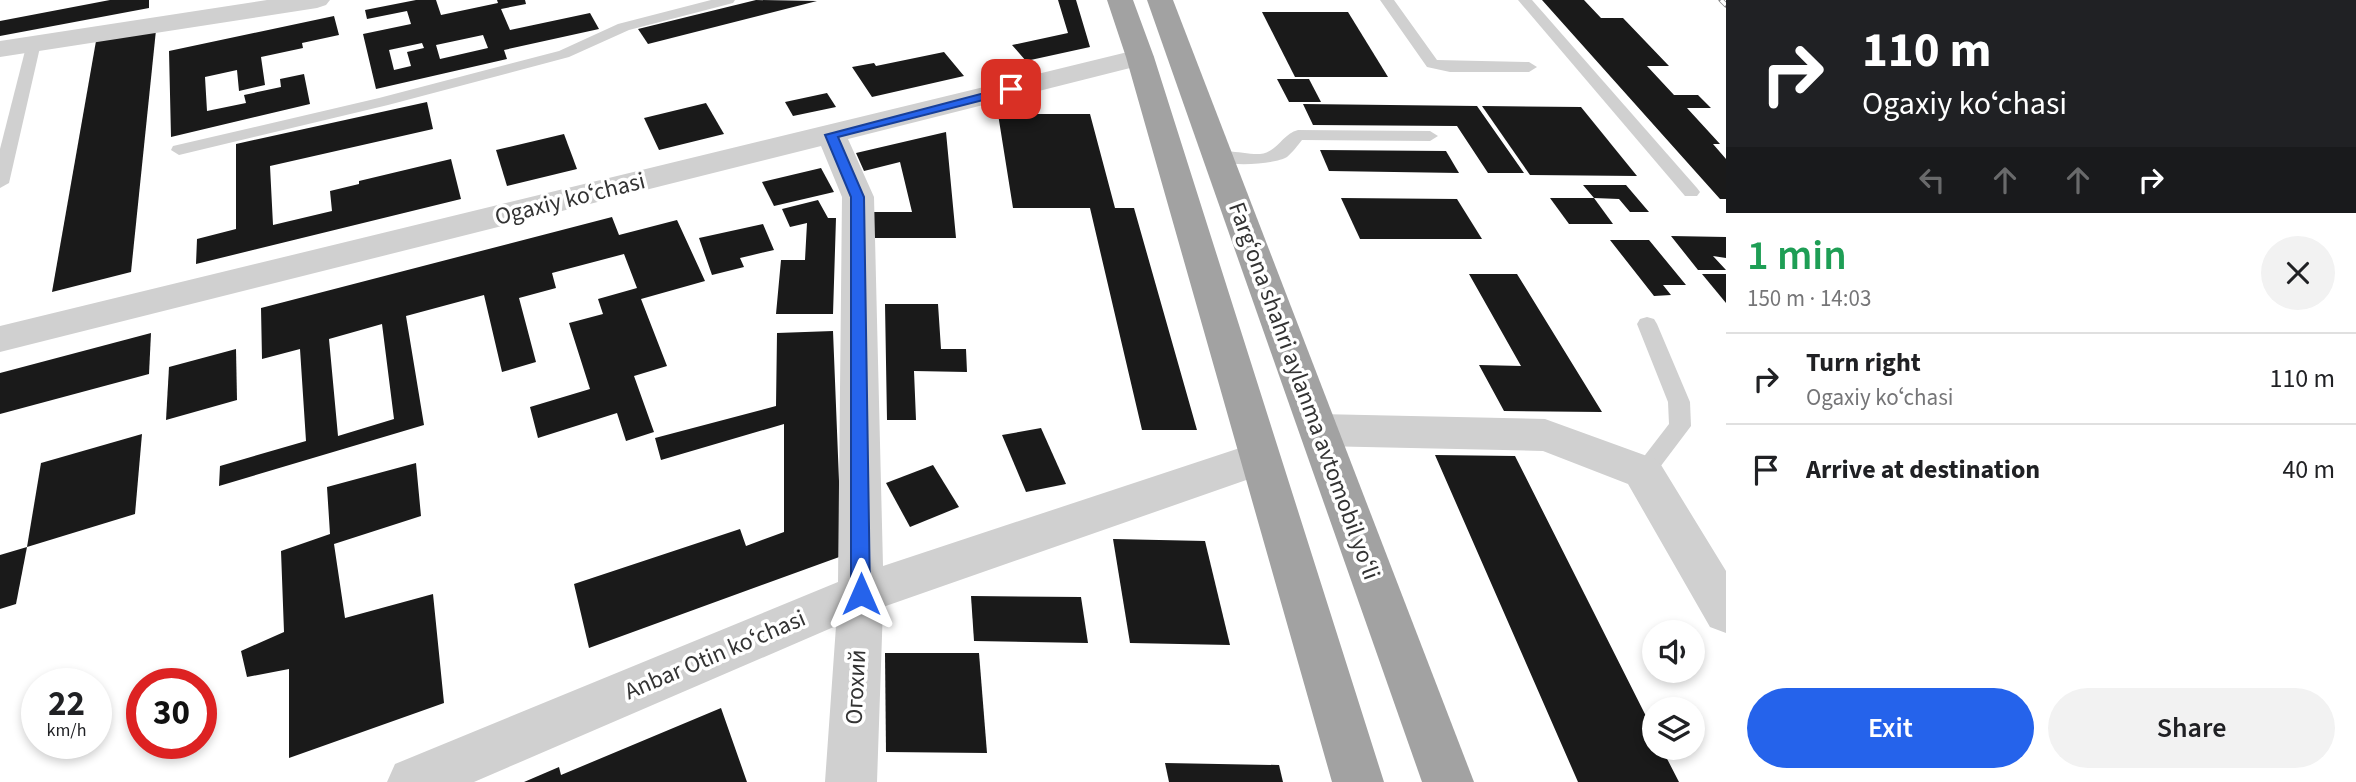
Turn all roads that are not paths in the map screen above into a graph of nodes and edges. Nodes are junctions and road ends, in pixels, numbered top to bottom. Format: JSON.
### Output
{"nodes":[{"id":1,"x":317,"y":0,"type":"edge"},
{"id":2,"x":728,"y":0,"type":"edge"},
{"id":3,"x":1120,"y":0,"type":"edge"},
{"id":4,"x":1160,"y":0,"type":"edge"},
{"id":5,"x":1387,"y":0,"type":"edge"},
{"id":6,"x":1525,"y":0,"type":"edge"},
{"id":7,"x":33,"y":43,"type":"junction"},
{"id":8,"x":0,"y":49,"type":"edge"},
{"id":9,"x":1140,"y":57,"type":"junction"},
{"id":10,"x":1529,"y":67,"type":"dead end"},
{"id":11,"x":831,"y":135,"type":"junction"},
{"id":12,"x":1430,"y":136,"type":"dead end"},
{"id":13,"x":179,"y":150,"type":"dead end"},
{"id":14,"x":1218,"y":157,"type":"junction"},
{"id":15,"x":0,"y":183,"type":"edge"},
{"id":16,"x":1691,"y":192,"type":"dead end"},
{"id":17,"x":1647,"y":324,"type":"dead end"},
{"id":18,"x":0,"y":339,"type":"edge"},
{"id":19,"x":1319,"y":430,"type":"junction"},
{"id":20,"x":1261,"y":458,"type":"junction"},
{"id":21,"x":1643,"y":472,"type":"junction"},
{"id":22,"x":861,"y":594,"type":"junction"},
{"id":23,"x":1726,"y":611,"type":"edge"},
{"id":24,"x":413,"y":782,"type":"edge"},
{"id":25,"x":852,"y":782,"type":"edge"},
{"id":26,"x":1358,"y":782,"type":"edge"},
{"id":27,"x":1448,"y":782,"type":"edge"}],
"edges":[{"from":1,"to":7,"type":"street"},
{"from":2,"to":13,"type":"lane"},
{"from":3,"to":9,"type":"highway","name":"Fargʻona shahri aylanma avtomobil yoʻli"},
{"from":4,"to":14,"type":"highway","name":"Fargʻona shahri aylanma avtomobil yoʻli"},
{"from":5,"to":10,"type":"lane"},
{"from":6,"to":16,"type":"lane"},
{"from":7,"to":8,"type":"street"},
{"from":7,"to":15,"type":"lane"},
{"from":9,"to":11,"type":"street","name":"Ogaxiy koʻchasi"},
{"from":9,"to":20,"type":"highway","name":"Fargʻona shahri aylanma avtomobil yoʻli"},
{"from":11,"to":18,"type":"street","name":"Ogaxiy koʻchasi"},
{"from":11,"to":22,"type":"street","name":"Огохий"},
{"from":12,"to":14,"type":"lane"},
{"from":14,"to":19,"type":"highway","name":"Fargʻona shahri aylanma avtomobil yoʻli"},
{"from":17,"to":21,"type":"lane"},
{"from":19,"to":21,"type":"street"},
{"from":19,"to":27,"type":"highway","name":"Fargʻona shahri aylanma avtomobil yoʻli"},
{"from":20,"to":22,"type":"street","name":"Anbar Otin koʻchasi"},
{"from":20,"to":26,"type":"highway","name":"Fargʻona shahri aylanma avtomobil yoʻli"},
{"from":21,"to":23,"type":"street"},
{"from":22,"to":24,"type":"street","name":"Anbar Otin koʻchasi"},
{"from":22,"to":25,"type":"street","name":"Огохий"}]}
